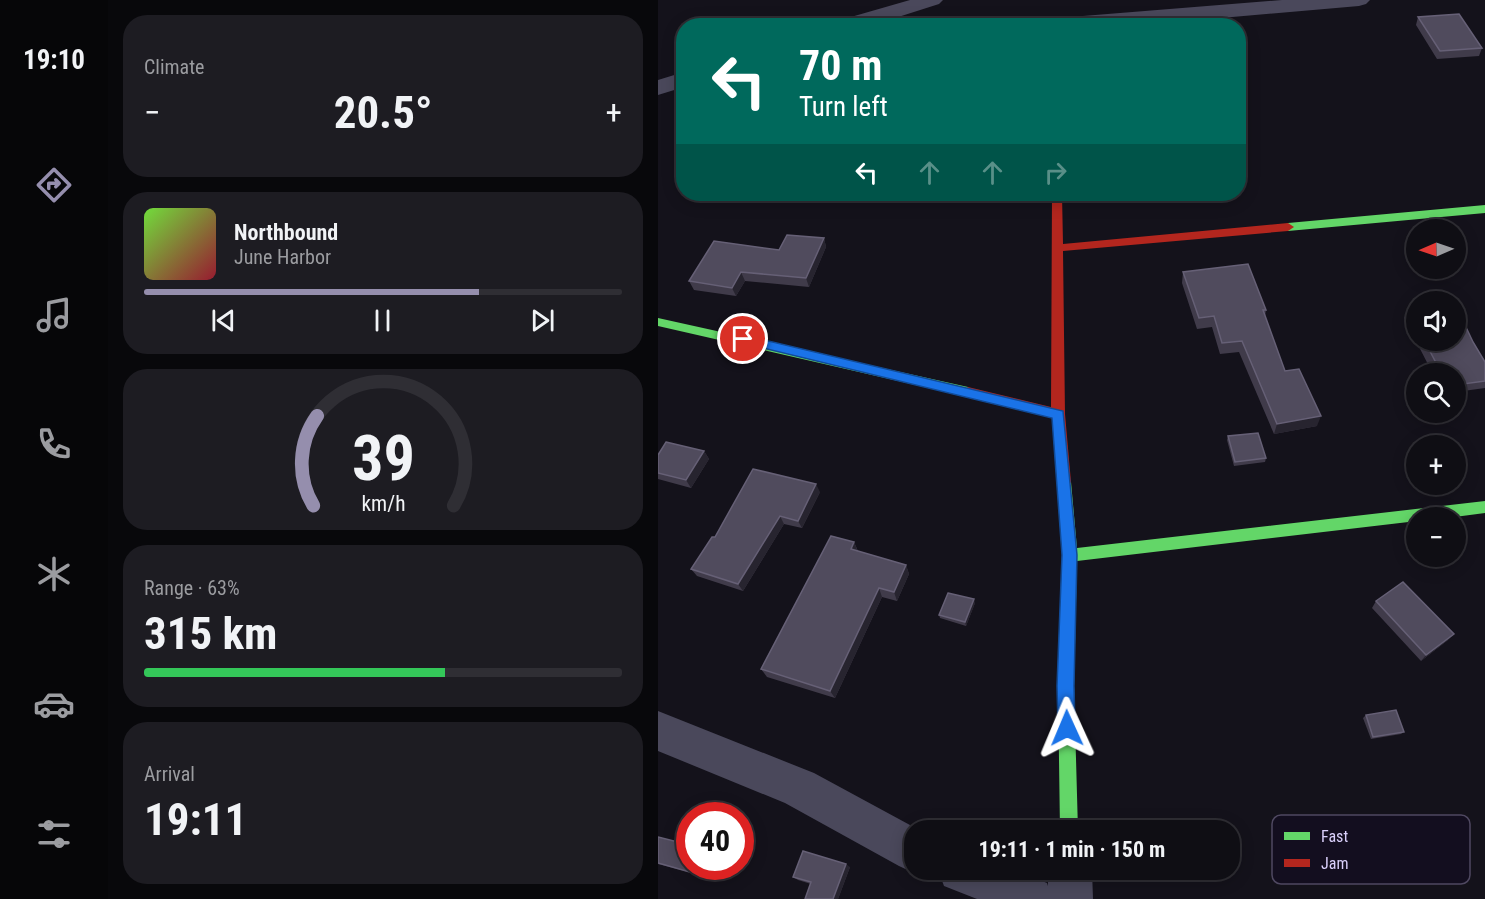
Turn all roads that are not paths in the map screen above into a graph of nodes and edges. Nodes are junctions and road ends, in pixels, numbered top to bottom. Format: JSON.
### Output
{"nodes":[{"id":1,"x":932,"y":0,"type":"edge"},
{"id":2,"x":1359,"y":0,"type":"edge"},
{"id":3,"x":872,"y":18,"type":"edge"},
{"id":4,"x":1088,"y":18,"type":"edge"},
{"id":5,"x":676,"y":82,"type":"edge"},
{"id":6,"x":658,"y":88,"type":"edge"},
{"id":7,"x":1057,"y":201,"type":"edge"},
{"id":8,"x":1484,"y":209,"type":"edge"},
{"id":9,"x":1058,"y":248,"type":"junction"},
{"id":10,"x":658,"y":322,"type":"edge"},
{"id":11,"x":1058,"y":414,"type":"junction"},
{"id":12,"x":1484,"y":507,"type":"edge"},
{"id":13,"x":1070,"y":555,"type":"junction"},
{"id":14,"x":658,"y":731,"type":"edge"},
{"id":15,"x":1069,"y":820,"type":"edge"},
{"id":16,"x":904,"y":846,"type":"edge"},
{"id":17,"x":984,"y":880,"type":"edge"},
{"id":18,"x":1070,"y":880,"type":"edge"},
{"id":19,"x":1031,"y":899,"type":"edge"},
{"id":20,"x":1071,"y":899,"type":"edge"}],
"edges":[{"from":1,"to":3,"type":"street"},
{"from":2,"to":4,"type":"street"},
{"from":5,"to":6,"type":"street"},
{"from":7,"to":9,"type":"street"},
{"from":8,"to":9,"type":"street"},
{"from":9,"to":11,"type":"street"},
{"from":10,"to":11,"type":"street"},
{"from":11,"to":13,"type":"street"},
{"from":12,"to":13,"type":"street"},
{"from":13,"to":15,"type":"street"},
{"from":14,"to":16,"type":"street"},
{"from":17,"to":19,"type":"street"},
{"from":18,"to":20,"type":"street"}]}
